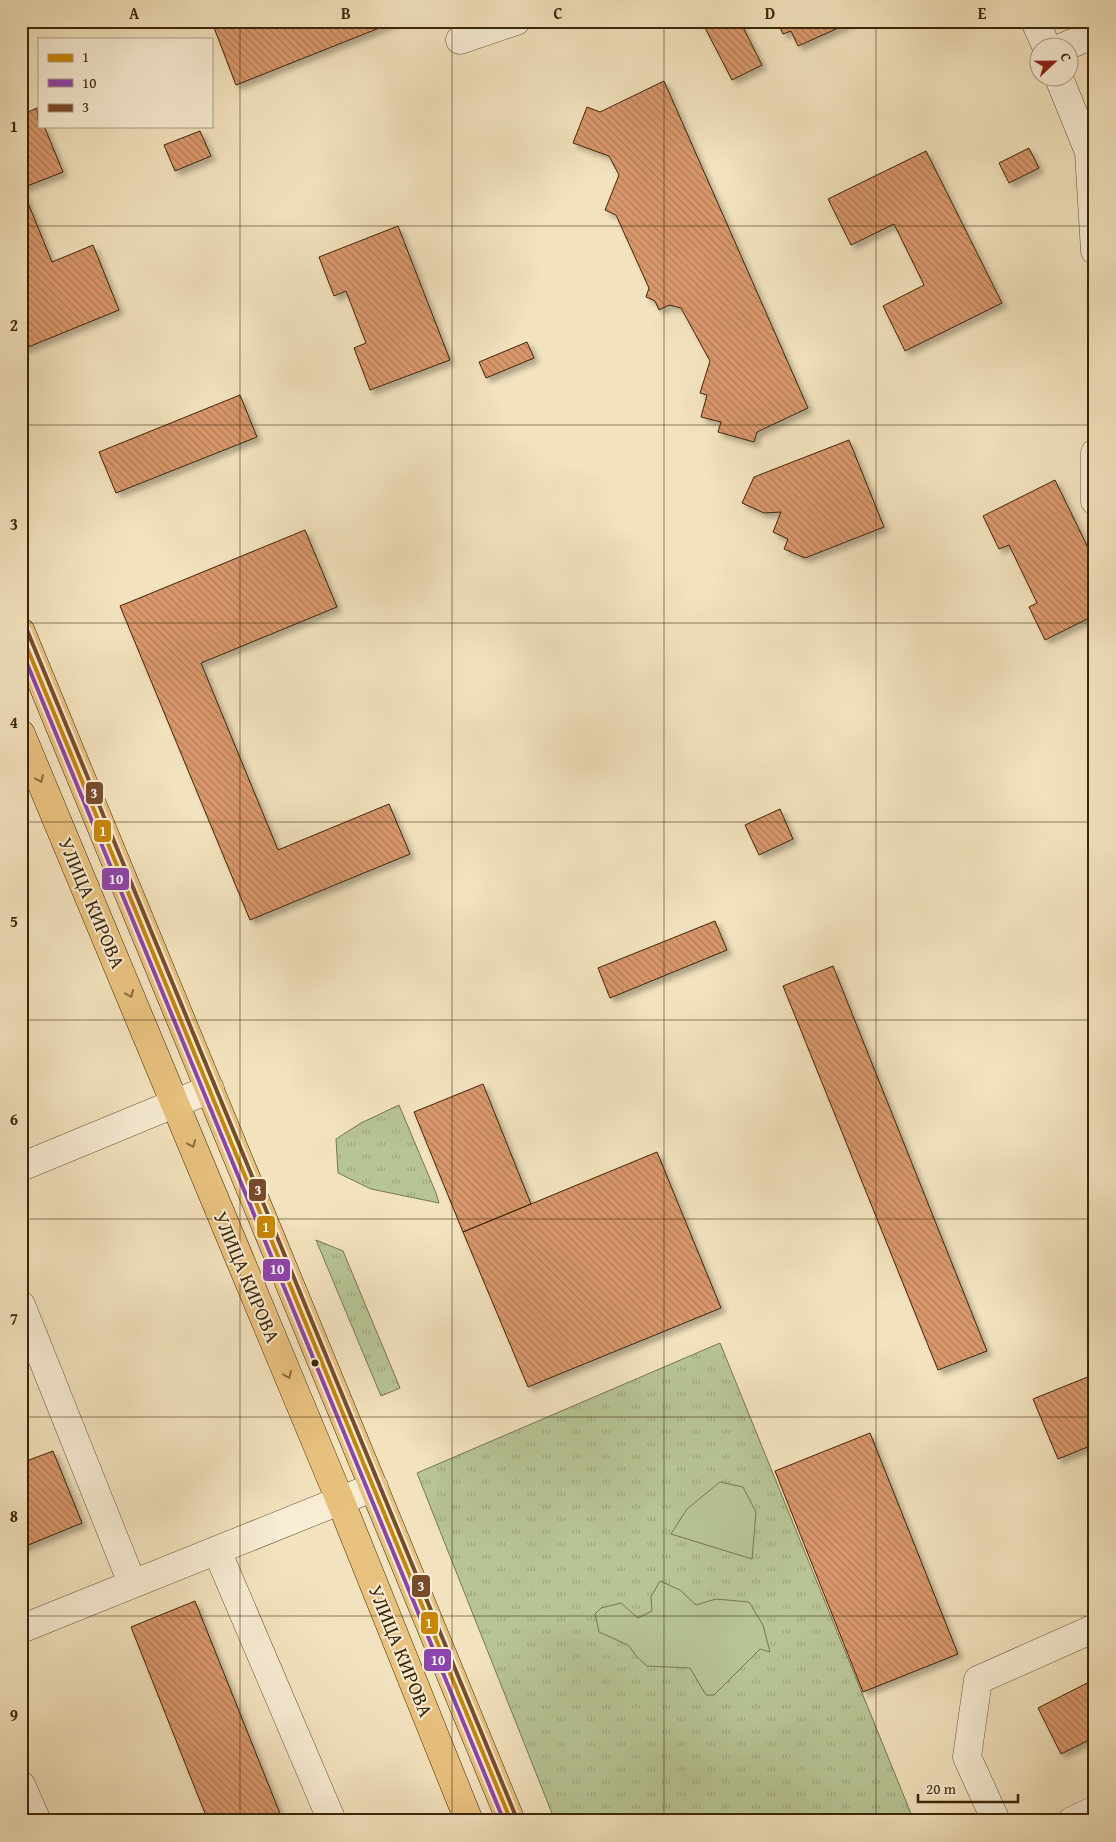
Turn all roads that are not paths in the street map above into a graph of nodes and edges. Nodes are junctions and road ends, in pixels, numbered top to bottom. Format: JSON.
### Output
{"nodes":[{"id":1,"x":516,"y":21,"type":"edge"},
{"id":2,"x":1035,"y":21,"type":"edge"},
{"id":3,"x":1095,"y":34,"type":"edge"},
{"id":4,"x":1043,"y":38,"type":"edge"},
{"id":5,"x":460,"y":40,"type":"dead end"},
{"id":6,"x":1078,"y":41,"type":"edge"},
{"id":7,"x":1063,"y":88,"type":"edge"},
{"id":8,"x":1095,"y":251,"type":"edge"},
{"id":9,"x":1095,"y":453,"type":"edge"},
{"id":10,"x":1095,"y":501,"type":"edge"},
{"id":11,"x":21,"y":632,"type":"edge"},
{"id":12,"x":21,"y":734,"type":"edge"},
{"id":13,"x":210,"y":1089,"type":"junction"},
{"id":14,"x":176,"y":1104,"type":"junction"},
{"id":15,"x":21,"y":1167,"type":"edge"},
{"id":16,"x":21,"y":1305,"type":"edge"},
{"id":17,"x":374,"y":1486,"type":"junction"},
{"id":18,"x":340,"y":1500,"type":"junction"},
{"id":19,"x":217,"y":1551,"type":"junction"},
{"id":20,"x":132,"y":1584,"type":"junction"},
{"id":21,"x":21,"y":1628,"type":"edge"},
{"id":22,"x":1095,"y":1628,"type":"edge"},
{"id":23,"x":1095,"y":1810,"type":"edge"},
{"id":24,"x":332,"y":1821,"type":"edge"},
{"id":25,"x":469,"y":1821,"type":"edge"},
{"id":26,"x":511,"y":1821,"type":"edge"},
{"id":27,"x":996,"y":1821,"type":"edge"},
{"id":28,"x":1072,"y":1821,"type":"edge"}],
"edges":[{"from":1,"to":5,"type":"street"},
{"from":2,"to":4,"type":"street"},
{"from":3,"to":6,"type":"street"},
{"from":7,"to":8,"type":"street"},
{"from":9,"to":10,"type":"street"},
{"from":11,"to":13,"type":"main road","name":"УЛИЦА КИРОВА"},
{"from":12,"to":14,"type":"main road","name":"УЛИЦА КИРОВА","one_way":true},
{"from":13,"to":14,"type":"street"},
{"from":13,"to":17,"type":"main road","name":"УЛИЦА КИРОВА"},
{"from":14,"to":15,"type":"street"},
{"from":14,"to":18,"type":"main road","name":"УЛИЦА КИРОВА","one_way":true},
{"from":16,"to":20,"type":"street"},
{"from":17,"to":18,"type":"street"},
{"from":17,"to":26,"type":"main road","name":"УЛИЦА КИРОВА"},
{"from":18,"to":19,"type":"street"},
{"from":18,"to":25,"type":"main road","name":"УЛИЦА КИРОВА"},
{"from":19,"to":20,"type":"street"},
{"from":19,"to":24,"type":"street"},
{"from":20,"to":21,"type":"street"},
{"from":22,"to":27,"type":"street"},
{"from":23,"to":28,"type":"street"}]}
